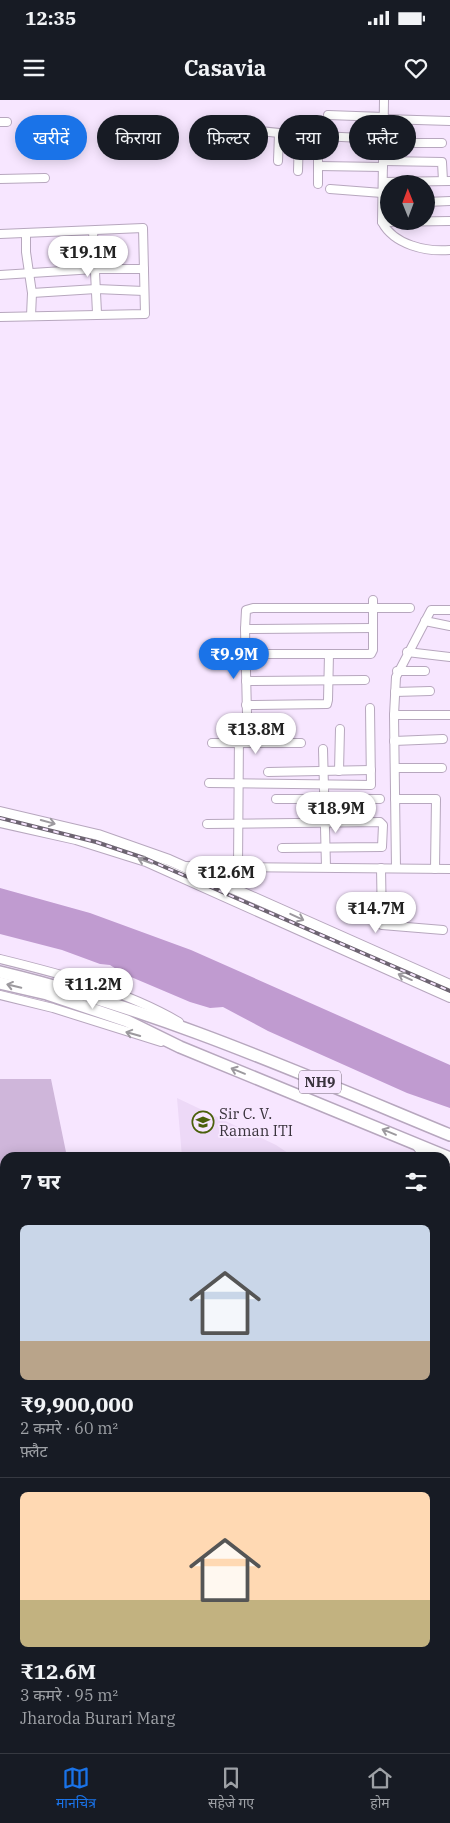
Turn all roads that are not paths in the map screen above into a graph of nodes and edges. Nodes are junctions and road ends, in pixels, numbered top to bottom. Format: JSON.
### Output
{"nodes":[{"id":1,"x":384,"y":100,"type":"edge"},
{"id":2,"x":384,"y":115,"type":"edge"},
{"id":3,"x":416,"y":119,"type":"edge"},
{"id":4,"x":450,"y":121,"type":"edge"},
{"id":5,"x":416,"y":142,"type":"edge"},
{"id":6,"x":442,"y":143,"type":"dead end"},
{"id":7,"x":298,"y":160,"type":"edge"},
{"id":8,"x":318,"y":160,"type":"edge"},
{"id":9,"x":384,"y":160,"type":"edge"},
{"id":10,"x":384,"y":164,"type":"junction"},
{"id":11,"x":318,"y":166,"type":"junction"},
{"id":12,"x":298,"y":171,"type":"dead end"},
{"id":13,"x":383,"y":175,"type":"edge"},
{"id":14,"x":45,"y":178,"type":"dead end"},
{"id":15,"x":0,"y":179,"type":"edge"},
{"id":16,"x":446,"y":181,"type":"edge"},
{"id":17,"x":318,"y":184,"type":"dead end"},
{"id":18,"x":330,"y":189,"type":"dead end"},
{"id":19,"x":380,"y":192,"type":"edge"},
{"id":20,"x":450,"y":201,"type":"edge"},
{"id":21,"x":435,"y":202,"type":"edge"},
{"id":22,"x":435,"y":221,"type":"edge"},
{"id":23,"x":450,"y":221,"type":"edge"},
{"id":24,"x":389,"y":230,"type":"edge"},
{"id":25,"x":93,"y":231,"type":"junction"},
{"id":26,"x":26,"y":233,"type":"junction"},
{"id":27,"x":0,"y":234,"type":"edge"},
{"id":28,"x":450,"y":250,"type":"edge"},
{"id":29,"x":94,"y":269,"type":"junction"},
{"id":30,"x":144,"y":269,"type":"junction"},
{"id":31,"x":28,"y":272,"type":"junction"},
{"id":32,"x":0,"y":274,"type":"edge"},
{"id":33,"x":96,"y":289,"type":"junction"},
{"id":34,"x":144,"y":290,"type":"junction"},
{"id":35,"x":32,"y":293,"type":"junction"},
{"id":36,"x":97,"y":313,"type":"junction"},
{"id":37,"x":31,"y":316,"type":"junction"},
{"id":38,"x":0,"y":317,"type":"edge"},
{"id":39,"x":373,"y":604,"type":"junction"},
{"id":40,"x":410,"y":608,"type":"dead end"},
{"id":41,"x":450,"y":610,"type":"edge"},
{"id":42,"x":425,"y":621,"type":"junction"},
{"id":43,"x":450,"y":626,"type":"edge"},
{"id":44,"x":373,"y":628,"type":"junction"},
{"id":45,"x":245,"y":629,"type":"junction"},
{"id":46,"x":407,"y":652,"type":"junction"},
{"id":47,"x":246,"y":654,"type":"junction"},
{"id":48,"x":329,"y":654,"type":"junction"},
{"id":49,"x":450,"y":657,"type":"edge"},
{"id":50,"x":397,"y":671,"type":"junction"},
{"id":51,"x":425,"y":672,"type":"dead end"},
{"id":52,"x":246,"y":680,"type":"junction"},
{"id":53,"x":328,"y":680,"type":"junction"},
{"id":54,"x":364,"y":680,"type":"dead end"},
{"id":55,"x":430,"y":691,"type":"dead end"},
{"id":56,"x":395,"y":692,"type":"junction"},
{"id":57,"x":246,"y":706,"type":"junction"},
{"id":58,"x":370,"y":708,"type":"dead end"},
{"id":59,"x":394,"y":714,"type":"junction"},
{"id":60,"x":450,"y":715,"type":"edge"},
{"id":61,"x":340,"y":729,"type":"dead end"},
{"id":62,"x":443,"y":739,"type":"dead end"},
{"id":63,"x":394,"y":741,"type":"junction"},
{"id":64,"x":212,"y":744,"type":"dead end"},
{"id":65,"x":239,"y":744,"type":"junction"},
{"id":66,"x":301,"y":744,"type":"dead end"},
{"id":67,"x":324,"y":749,"type":"dead end"},
{"id":68,"x":395,"y":768,"type":"junction"},
{"id":69,"x":442,"y":768,"type":"dead end"},
{"id":70,"x":371,"y":770,"type":"junction"},
{"id":71,"x":324,"y":771,"type":"junction"},
{"id":72,"x":339,"y":771,"type":"junction"},
{"id":73,"x":268,"y":772,"type":"dead end"},
{"id":74,"x":210,"y":784,"type":"dead end"},
{"id":75,"x":239,"y":784,"type":"junction"},
{"id":76,"x":324,"y":785,"type":"junction"},
{"id":77,"x":324,"y":799,"type":"junction"},
{"id":78,"x":380,"y":799,"type":"dead end"},
{"id":79,"x":395,"y":799,"type":"junction"},
{"id":80,"x":276,"y":800,"type":"dead end"},
{"id":81,"x":0,"y":812,"type":"edge"},
{"id":82,"x":0,"y":822,"type":"edge"},
{"id":83,"x":325,"y":822,"type":"junction"},
{"id":84,"x":238,"y":823,"type":"junction"},
{"id":85,"x":207,"y":824,"type":"dead end"},
{"id":86,"x":325,"y":847,"type":"junction"},
{"id":87,"x":282,"y":848,"type":"dead end"},
{"id":88,"x":183,"y":866,"type":"junction"},
{"id":89,"x":224,"y":867,"type":"junction"},
{"id":90,"x":238,"y":867,"type":"junction"},
{"id":91,"x":326,"y":868,"type":"junction"},
{"id":92,"x":381,"y":868,"type":"junction"},
{"id":93,"x":396,"y":868,"type":"junction"},
{"id":94,"x":450,"y":868,"type":"edge"},
{"id":95,"x":435,"y":869,"type":"junction"},
{"id":96,"x":208,"y":882,"type":"junction"},
{"id":97,"x":443,"y":930,"type":"dead end"},
{"id":98,"x":0,"y":959,"type":"edge"},
{"id":99,"x":0,"y":972,"type":"edge"},
{"id":100,"x":0,"y":983,"type":"edge"},
{"id":101,"x":450,"y":985,"type":"edge"},
{"id":102,"x":0,"y":995,"type":"edge"},
{"id":103,"x":450,"y":997,"type":"edge"},
{"id":104,"x":129,"y":1016,"type":"junction"},
{"id":105,"x":190,"y":1029,"type":"junction"},
{"id":106,"x":180,"y":1048,"type":"junction"},
{"id":107,"x":450,"y":1135,"type":"edge"},
{"id":108,"x":415,"y":1143,"type":"junction"},
{"id":109,"x":421,"y":1152,"type":"edge"},
{"id":110,"x":436,"y":1152,"type":"edge"}],
"edges":[{"from":1,"to":2,"type":"street"},
{"from":3,"to":4,"type":"street"},
{"from":5,"to":6,"type":"street"},
{"from":7,"to":12,"type":"street"},
{"from":8,"to":11,"type":"street"},
{"from":9,"to":10,"type":"street"},
{"from":10,"to":11,"type":"street"},
{"from":10,"to":13,"type":"street"},
{"from":10,"to":16,"type":"street"},
{"from":11,"to":17,"type":"street"},
{"from":14,"to":15,"type":"street"},
{"from":18,"to":19,"type":"street"},
{"from":20,"to":21,"type":"street"},
{"from":22,"to":23,"type":"street"},
{"from":24,"to":28,"type":"street"},
{"from":25,"to":26,"type":"street"},
{"from":25,"to":29,"type":"street"},
{"from":25,"to":30,"type":"street"},
{"from":26,"to":27,"type":"street"},
{"from":26,"to":31,"type":"street"},
{"from":29,"to":30,"type":"street"},
{"from":29,"to":31,"type":"street"},
{"from":29,"to":33,"type":"street"},
{"from":30,"to":34,"type":"street"},
{"from":31,"to":32,"type":"street"},
{"from":31,"to":35,"type":"street"},
{"from":33,"to":34,"type":"street"},
{"from":33,"to":35,"type":"street"},
{"from":33,"to":36,"type":"street"},
{"from":34,"to":36,"type":"street"},
{"from":35,"to":37,"type":"street"},
{"from":36,"to":37,"type":"street"},
{"from":37,"to":38,"type":"street"},
{"from":39,"to":40,"type":"street"},
{"from":39,"to":44,"type":"street"},
{"from":39,"to":45,"type":"street"},
{"from":41,"to":42,"type":"street"},
{"from":42,"to":43,"type":"street"},
{"from":42,"to":46,"type":"street"},
{"from":44,"to":45,"type":"street"},
{"from":44,"to":48,"type":"street"},
{"from":45,"to":47,"type":"street"},
{"from":46,"to":49,"type":"street"},
{"from":46,"to":50,"type":"street"},
{"from":47,"to":48,"type":"street"},
{"from":47,"to":52,"type":"street"},
{"from":48,"to":53,"type":"street"},
{"from":50,"to":51,"type":"street"},
{"from":50,"to":56,"type":"street"},
{"from":52,"to":53,"type":"street"},
{"from":52,"to":57,"type":"street"},
{"from":53,"to":54,"type":"street"},
{"from":53,"to":57,"type":"street"},
{"from":55,"to":56,"type":"street"},
{"from":56,"to":59,"type":"street"},
{"from":57,"to":65,"type":"street"},
{"from":58,"to":70,"type":"street"},
{"from":59,"to":60,"type":"street"},
{"from":59,"to":63,"type":"street"},
{"from":61,"to":72,"type":"street"},
{"from":62,"to":63,"type":"street"},
{"from":63,"to":68,"type":"street"},
{"from":64,"to":65,"type":"street"},
{"from":65,"to":66,"type":"street"},
{"from":65,"to":75,"type":"street"},
{"from":67,"to":71,"type":"street"},
{"from":68,"to":69,"type":"street"},
{"from":68,"to":79,"type":"street"},
{"from":70,"to":72,"type":"street"},
{"from":70,"to":76,"type":"street"},
{"from":71,"to":72,"type":"street"},
{"from":71,"to":73,"type":"street"},
{"from":71,"to":76,"type":"street"},
{"from":74,"to":75,"type":"street"},
{"from":75,"to":76,"type":"street"},
{"from":75,"to":84,"type":"street"},
{"from":76,"to":77,"type":"street"},
{"from":77,"to":78,"type":"street"},
{"from":77,"to":80,"type":"street"},
{"from":77,"to":83,"type":"street"},
{"from":79,"to":93,"type":"street"},
{"from":79,"to":95,"type":"street"},
{"from":81,"to":88,"type":"main road","one_way":true},
{"from":96,"to":82,"type":"main road","one_way":true},
{"from":83,"to":84,"type":"street"},
{"from":83,"to":86,"type":"street"},
{"from":83,"to":86,"type":"street"},
{"from":84,"to":85,"type":"street"},
{"from":84,"to":90,"type":"street"},
{"from":86,"to":87,"type":"street"},
{"from":86,"to":91,"type":"street"},
{"from":88,"to":89,"type":"street"},
{"from":88,"to":96,"type":"main road"},
{"from":89,"to":90,"type":"street"},
{"from":89,"to":96,"type":"street"},
{"from":90,"to":91,"type":"street"},
{"from":91,"to":92,"type":"street"},
{"from":92,"to":93,"type":"street"},
{"from":92,"to":97,"type":"street"},
{"from":93,"to":95,"type":"street"},
{"from":94,"to":95,"type":"street"},
{"from":96,"to":101,"type":"main road","one_way":true},
{"from":103,"to":96,"type":"main road","one_way":true},
{"from":98,"to":105,"type":"street"},
{"from":99,"to":104,"type":"highway"},
{"from":104,"to":100,"type":"highway","number":"NH9","one_way":true},
{"from":106,"to":102,"type":"street","one_way":true},
{"from":104,"to":105,"type":"highway"},
{"from":104,"to":106,"type":"highway","number":"NH9"},
{"from":105,"to":107,"type":"highway","number":"NH9"},
{"from":108,"to":106,"type":"highway","number":"NH9","one_way":true},
{"from":108,"to":109,"type":"street"},
{"from":108,"to":110,"type":"highway","number":"NH9"}]}
